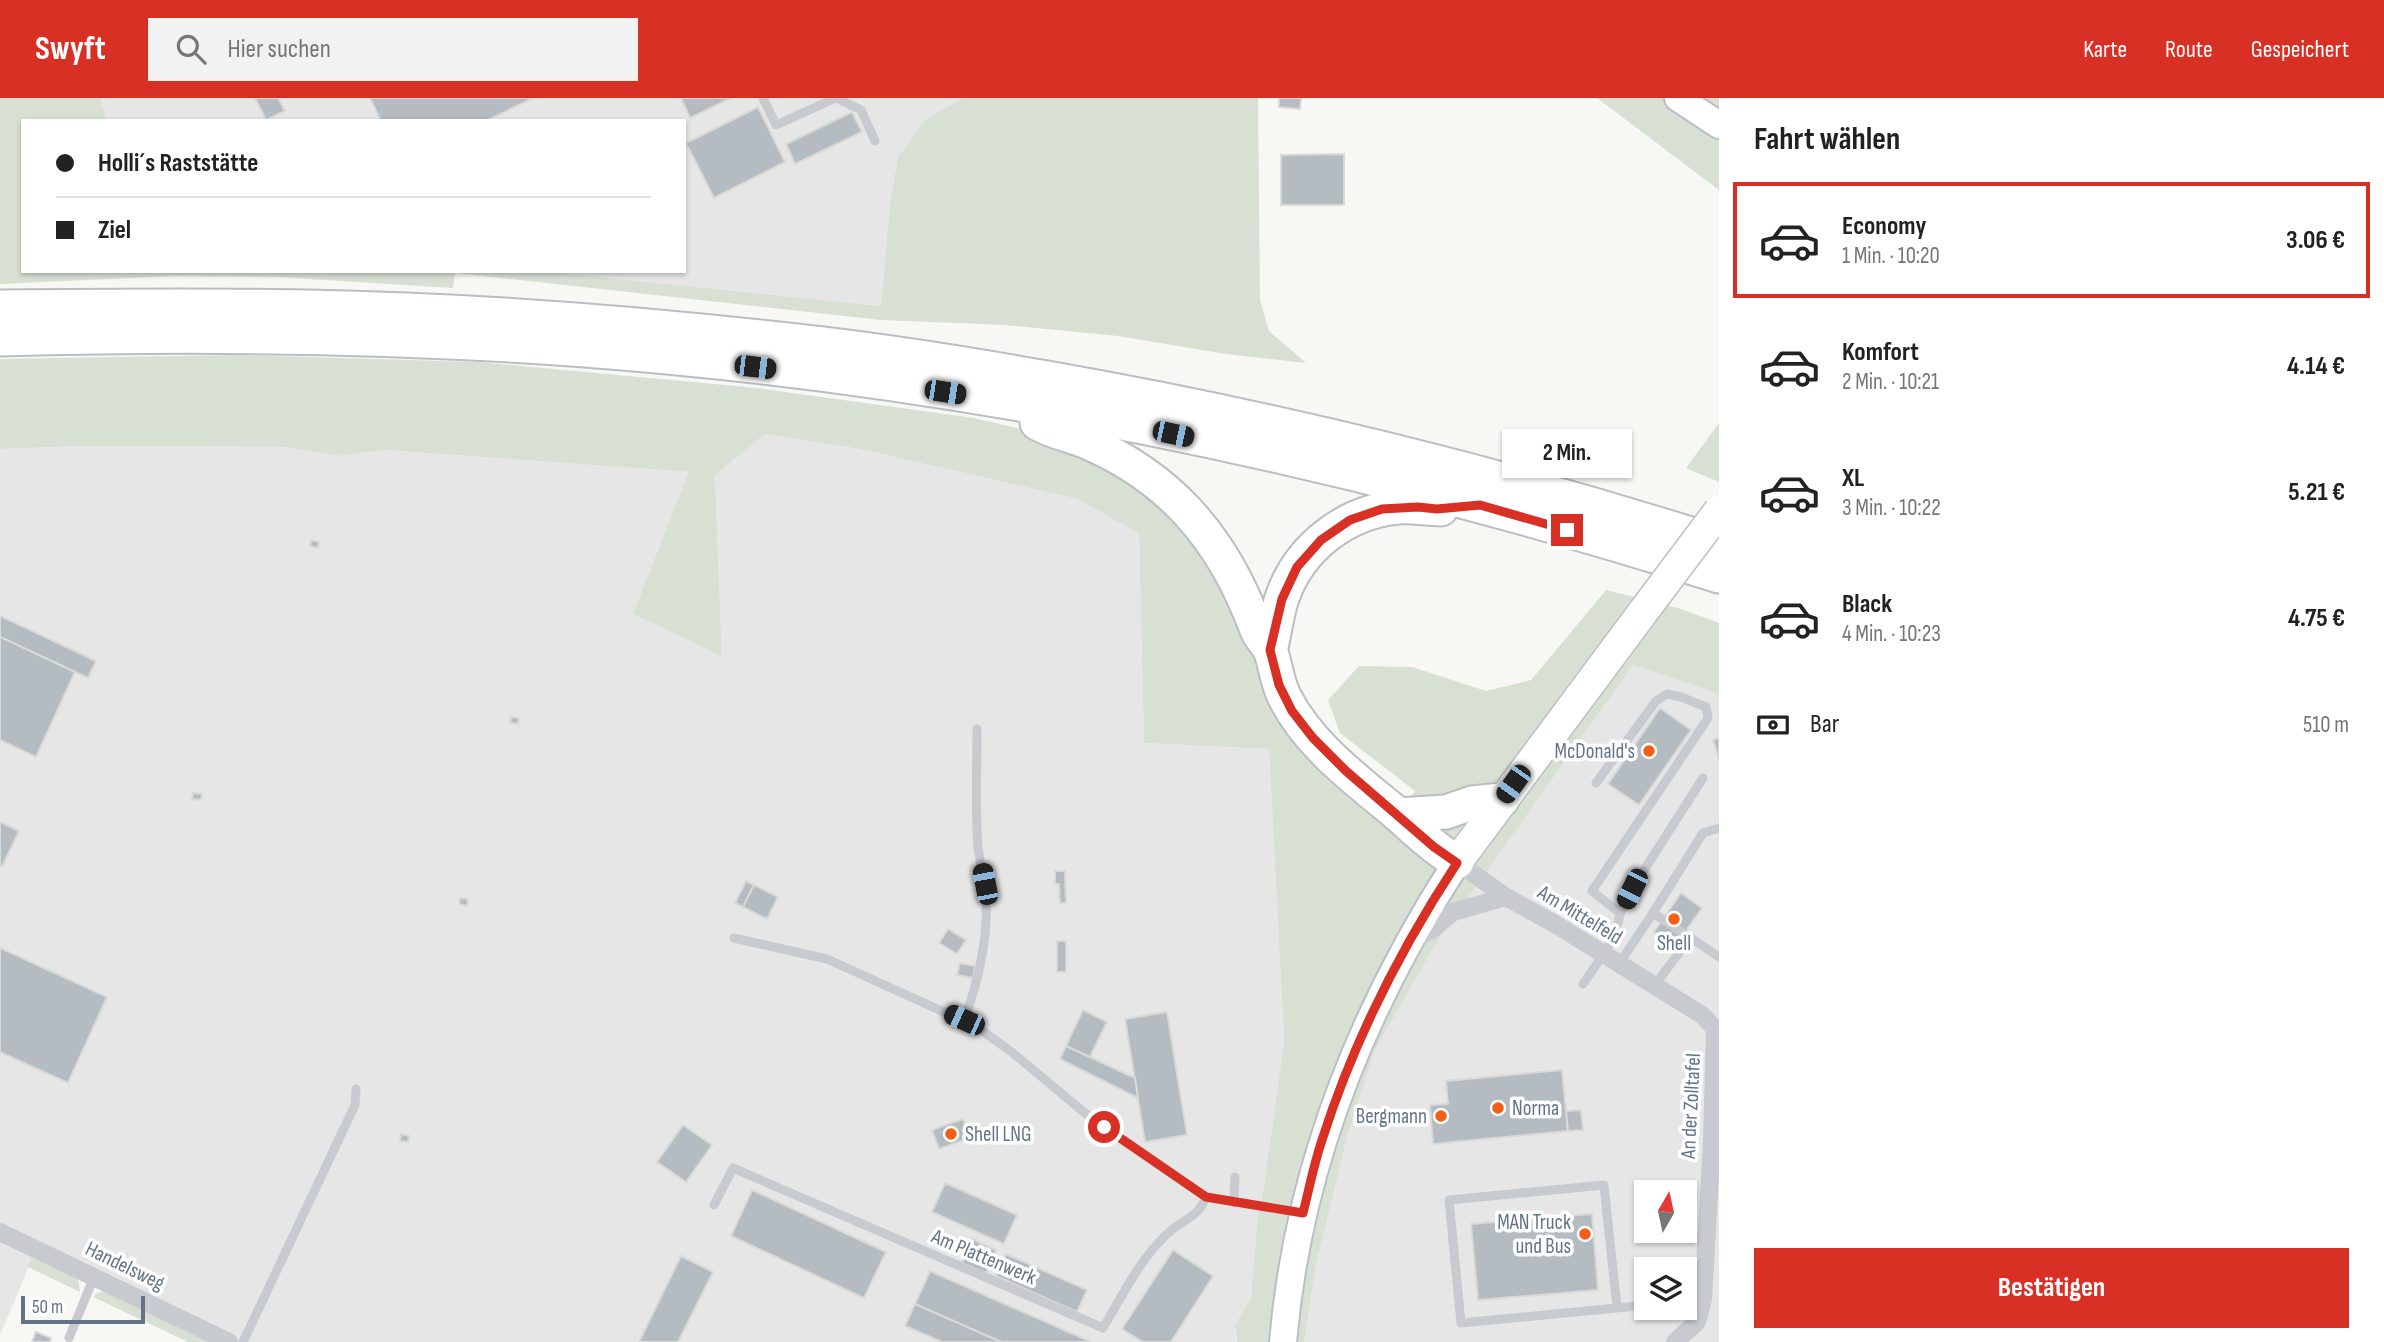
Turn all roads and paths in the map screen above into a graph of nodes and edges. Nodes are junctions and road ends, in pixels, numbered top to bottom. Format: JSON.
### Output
{"nodes":[{"id":1,"x":763,"y":98,"type":"edge"},
{"id":2,"x":836,"y":98,"type":"edge"},
{"id":3,"x":1678,"y":98,"type":"edge"},
{"id":4,"x":1719,"y":125,"type":"edge"},
{"id":5,"x":875,"y":141,"type":"dead end"},
{"id":6,"x":0,"y":307,"type":"edge"},
{"id":7,"x":0,"y":339,"type":"edge"},
{"id":8,"x":1002,"y":401,"type":"junction"},
{"id":9,"x":1480,"y":505,"type":"junction"},
{"id":10,"x":1719,"y":511,"type":"edge"},
{"id":11,"x":1719,"y":543,"type":"edge"},
{"id":12,"x":1719,"y":576,"type":"edge"},
{"id":13,"x":1270,"y":650,"type":"junction"},
{"id":14,"x":977,"y":729,"type":"dead end"},
{"id":15,"x":1703,"y":778,"type":"dead end"},
{"id":16,"x":1596,"y":783,"type":"dead end"},
{"id":17,"x":1502,"y":800,"type":"junction"},
{"id":18,"x":1398,"y":815,"type":"junction"},
{"id":19,"x":1719,"y":828,"type":"edge"},
{"id":20,"x":1457,"y":863,"type":"junction"},
{"id":21,"x":1506,"y":897,"type":"junction"},
{"id":22,"x":1620,"y":913,"type":"junction"},
{"id":23,"x":1653,"y":913,"type":"junction"},
{"id":24,"x":1691,"y":937,"type":"junction"},
{"id":25,"x":734,"y":938,"type":"dead end"},
{"id":26,"x":1411,"y":940,"type":"junction"},
{"id":27,"x":1604,"y":954,"type":"junction"},
{"id":28,"x":1719,"y":957,"type":"edge"},
{"id":29,"x":1619,"y":964,"type":"junction"},
{"id":30,"x":1583,"y":984,"type":"dead end"},
{"id":31,"x":1654,"y":986,"type":"junction"},
{"id":32,"x":964,"y":1020,"type":"junction"},
{"id":33,"x":1717,"y":1027,"type":"edge"},
{"id":34,"x":356,"y":1089,"type":"dead end"},
{"id":35,"x":1235,"y":1177,"type":"dead end"},
{"id":36,"x":1206,"y":1197,"type":"junction"},
{"id":37,"x":1234,"y":1203,"type":"junction"},
{"id":38,"x":714,"y":1205,"type":"dead end"},
{"id":39,"x":1303,"y":1213,"type":"junction"},
{"id":40,"x":0,"y":1232,"type":"edge"},
{"id":41,"x":1697,"y":1274,"type":"edge"},
{"id":42,"x":94,"y":1276,"type":"junction"},
{"id":43,"x":1634,"y":1307,"type":"edge"},
{"id":44,"x":1617,"y":1308,"type":"junction"},
{"id":45,"x":1697,"y":1320,"type":"edge"},
{"id":46,"x":69,"y":1338,"type":"dead end"},
{"id":47,"x":229,"y":1342,"type":"edge"},
{"id":48,"x":243,"y":1342,"type":"edge"},
{"id":49,"x":1283,"y":1342,"type":"edge"},
{"id":50,"x":1675,"y":1342,"type":"edge"}],
"edges":[{"from":1,"to":2,"type":"lane"},
{"from":2,"to":5,"type":"lane"},
{"from":3,"to":4,"type":"main road"},
{"from":6,"to":11,"type":"highway"},
{"from":7,"to":8,"type":"highway"},
{"from":8,"to":9,"type":"highway"},
{"from":8,"to":13,"type":"highway"},
{"from":9,"to":12,"type":"highway"},
{"from":9,"to":13,"type":"highway"},
{"from":10,"to":17,"type":"main road","bridge":true},
{"from":13,"to":18,"type":"highway"},
{"from":14,"to":32,"type":"lane"},
{"from":15,"to":22,"type":"lane"},
{"from":16,"to":22,"type":"lane"},
{"from":17,"to":18,"type":"highway"},
{"from":17,"to":20,"type":"main road"},
{"from":18,"to":20,"type":"highway"},
{"from":19,"to":23,"type":"lane"},
{"from":20,"to":21,"type":"street","name":"Am Mittelfeld"},
{"from":20,"to":26,"type":"main road"},
{"from":21,"to":26,"type":"street"},
{"from":21,"to":27,"type":"street","name":"Am Mittelfeld"},
{"from":22,"to":27,"type":"lane"},
{"from":23,"to":24,"type":"lane"},
{"from":23,"to":29,"type":"lane"},
{"from":24,"to":28,"type":"lane"},
{"from":24,"to":31,"type":"lane"},
{"from":25,"to":32,"type":"lane"},
{"from":26,"to":39,"type":"main road"},
{"from":27,"to":29,"type":"street","name":"Am Mittelfeld"},
{"from":27,"to":30,"type":"lane"},
{"from":29,"to":31,"type":"street","name":"Am Mittelfeld"},
{"from":31,"to":33,"type":"street","name":"Am Mittelfeld"},
{"from":32,"to":36,"type":"lane"},
{"from":33,"to":41,"type":"street","name":"An der Zolltafel"},
{"from":34,"to":48,"type":"lane"},
{"from":35,"to":37,"type":"lane"},
{"from":36,"to":37,"type":"lane"},
{"from":36,"to":38,"type":"lane","name":"Am Plattenwerk"},
{"from":37,"to":39,"type":"lane"},
{"from":39,"to":49,"type":"main road"},
{"from":40,"to":42,"type":"street","name":"Handelsweg"},
{"from":42,"to":46,"type":"lane"},
{"from":42,"to":47,"type":"street","name":"Handelsweg"},
{"from":43,"to":44,"type":"lane"},
{"from":44,"to":44,"type":"lane"},
{"from":45,"to":50,"type":"street","name":"An der Zolltafel"}]}
